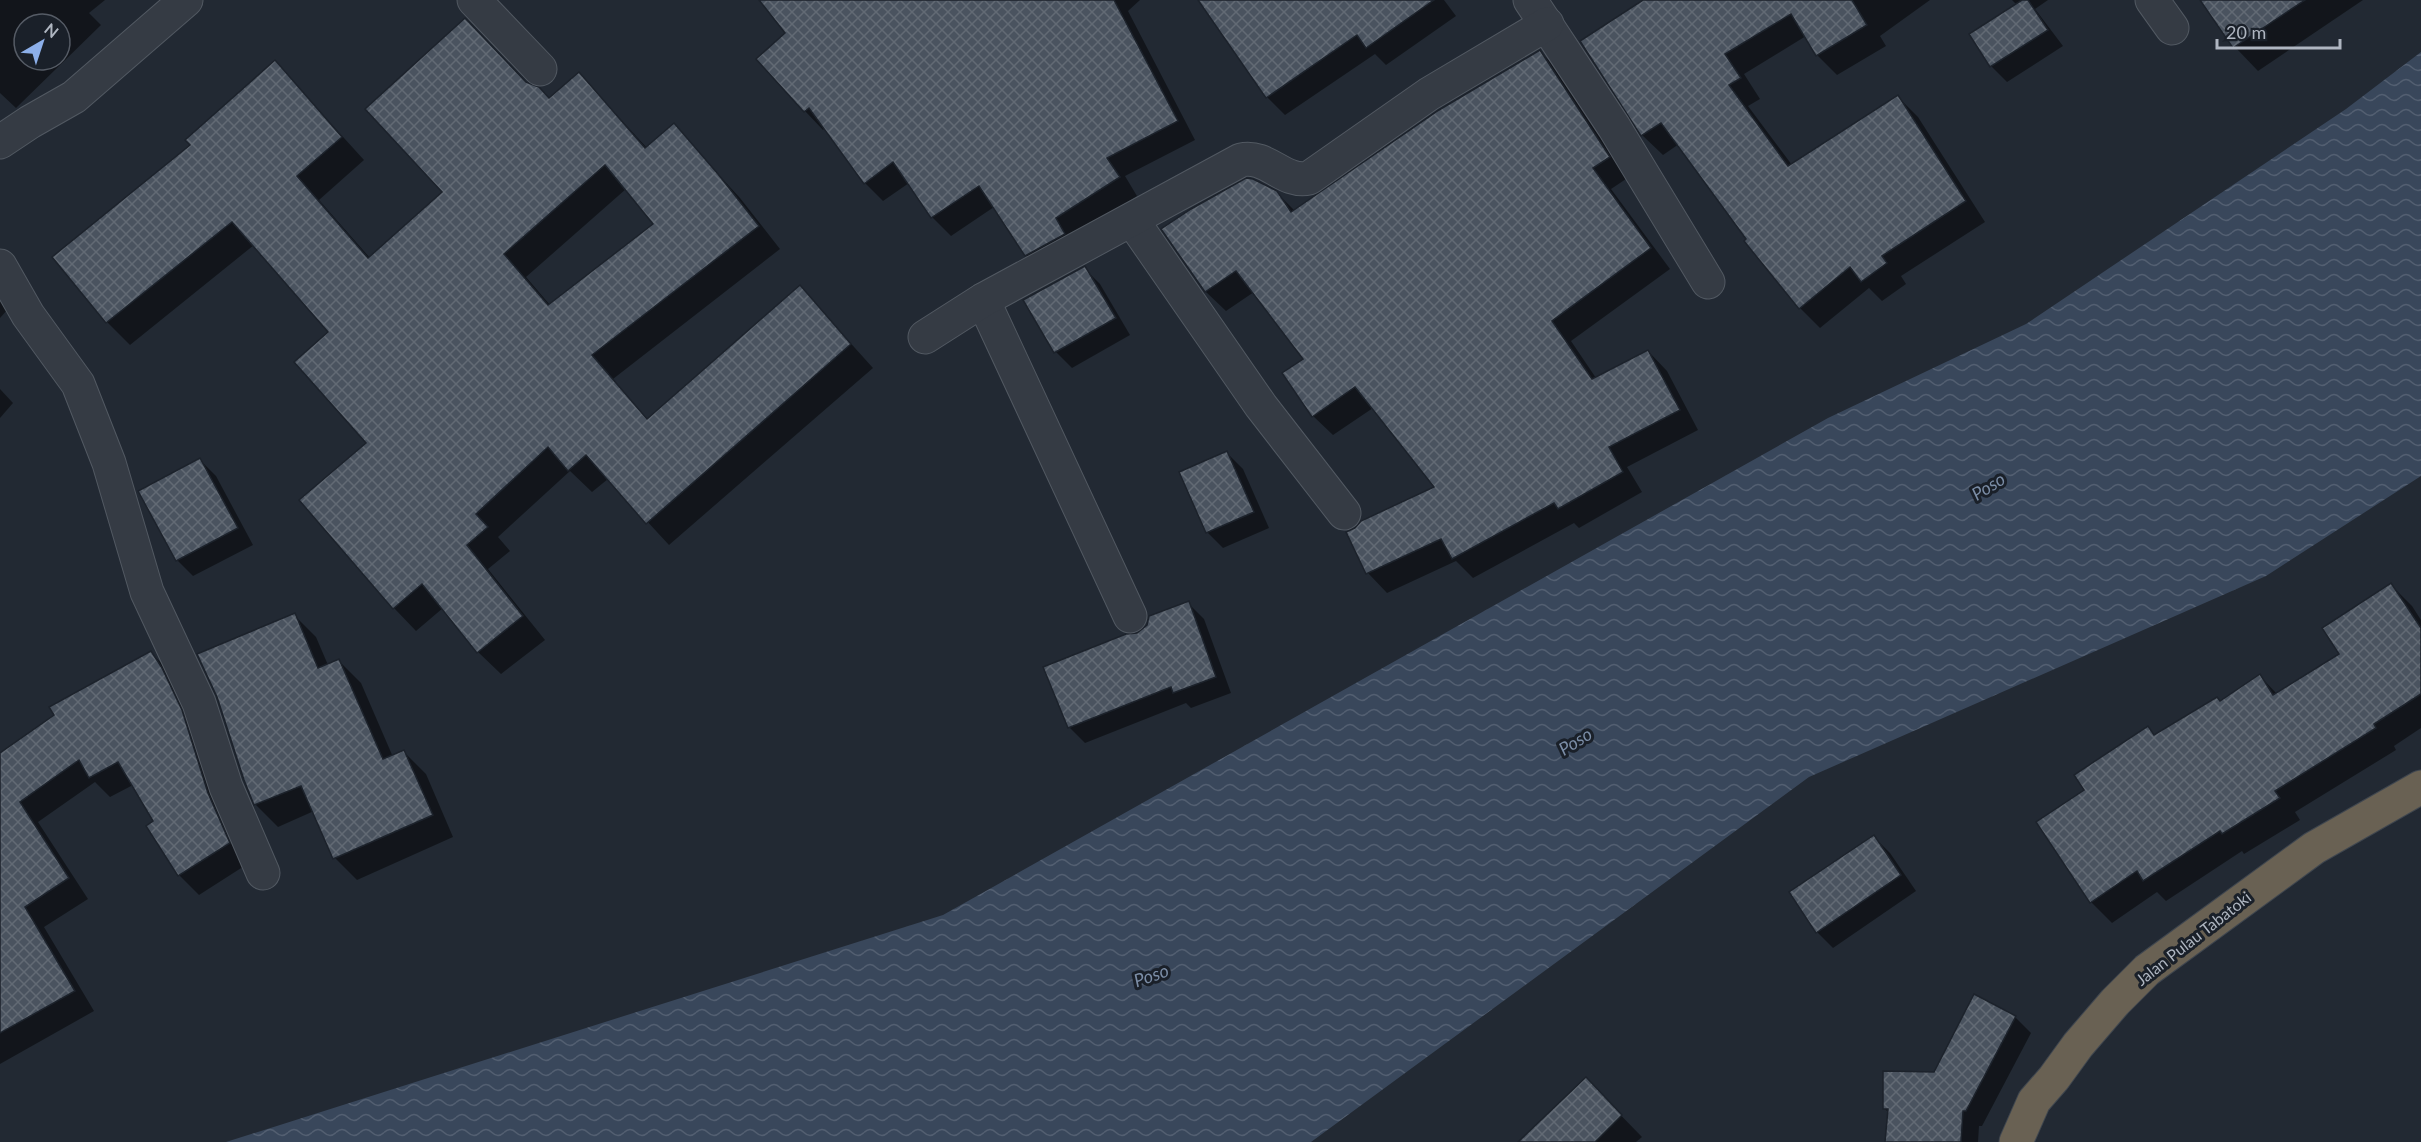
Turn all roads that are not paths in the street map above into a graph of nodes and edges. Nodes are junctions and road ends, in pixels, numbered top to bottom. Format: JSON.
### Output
{"nodes":[{"id":1,"x":186,"y":0,"type":"edge"},
{"id":2,"x":474,"y":0,"type":"edge"},
{"id":3,"x":2152,"y":0,"type":"edge"},
{"id":4,"x":1539,"y":12,"type":"edge"},
{"id":5,"x":2172,"y":28,"type":"dead end"},
{"id":6,"x":540,"y":69,"type":"dead end"},
{"id":7,"x":0,"y":142,"type":"edge"},
{"id":8,"x":1132,"y":220,"type":"junction"},
{"id":9,"x":0,"y":266,"type":"edge"},
{"id":10,"x":1708,"y":282,"type":"dead end"},
{"id":11,"x":983,"y":300,"type":"junction"},
{"id":12,"x":925,"y":337,"type":"dead end"},
{"id":13,"x":1344,"y":513,"type":"dead end"},
{"id":14,"x":1130,"y":616,"type":"dead end"},
{"id":15,"x":2421,"y":787,"type":"edge"},
{"id":16,"x":263,"y":873,"type":"dead end"},
{"id":17,"x":2016,"y":1142,"type":"edge"}],
"edges":[{"from":1,"to":7,"type":"street"},
{"from":2,"to":6,"type":"street"},
{"from":3,"to":5,"type":"street"},
{"from":4,"to":8,"type":"street"},
{"from":4,"to":10,"type":"street"},
{"from":8,"to":11,"type":"street"},
{"from":8,"to":13,"type":"street"},
{"from":9,"to":16,"type":"street"},
{"from":11,"to":12,"type":"street"},
{"from":11,"to":14,"type":"street"},
{"from":15,"to":17,"type":"highway","name":"Jalan Pulau Tabatoki"}]}
